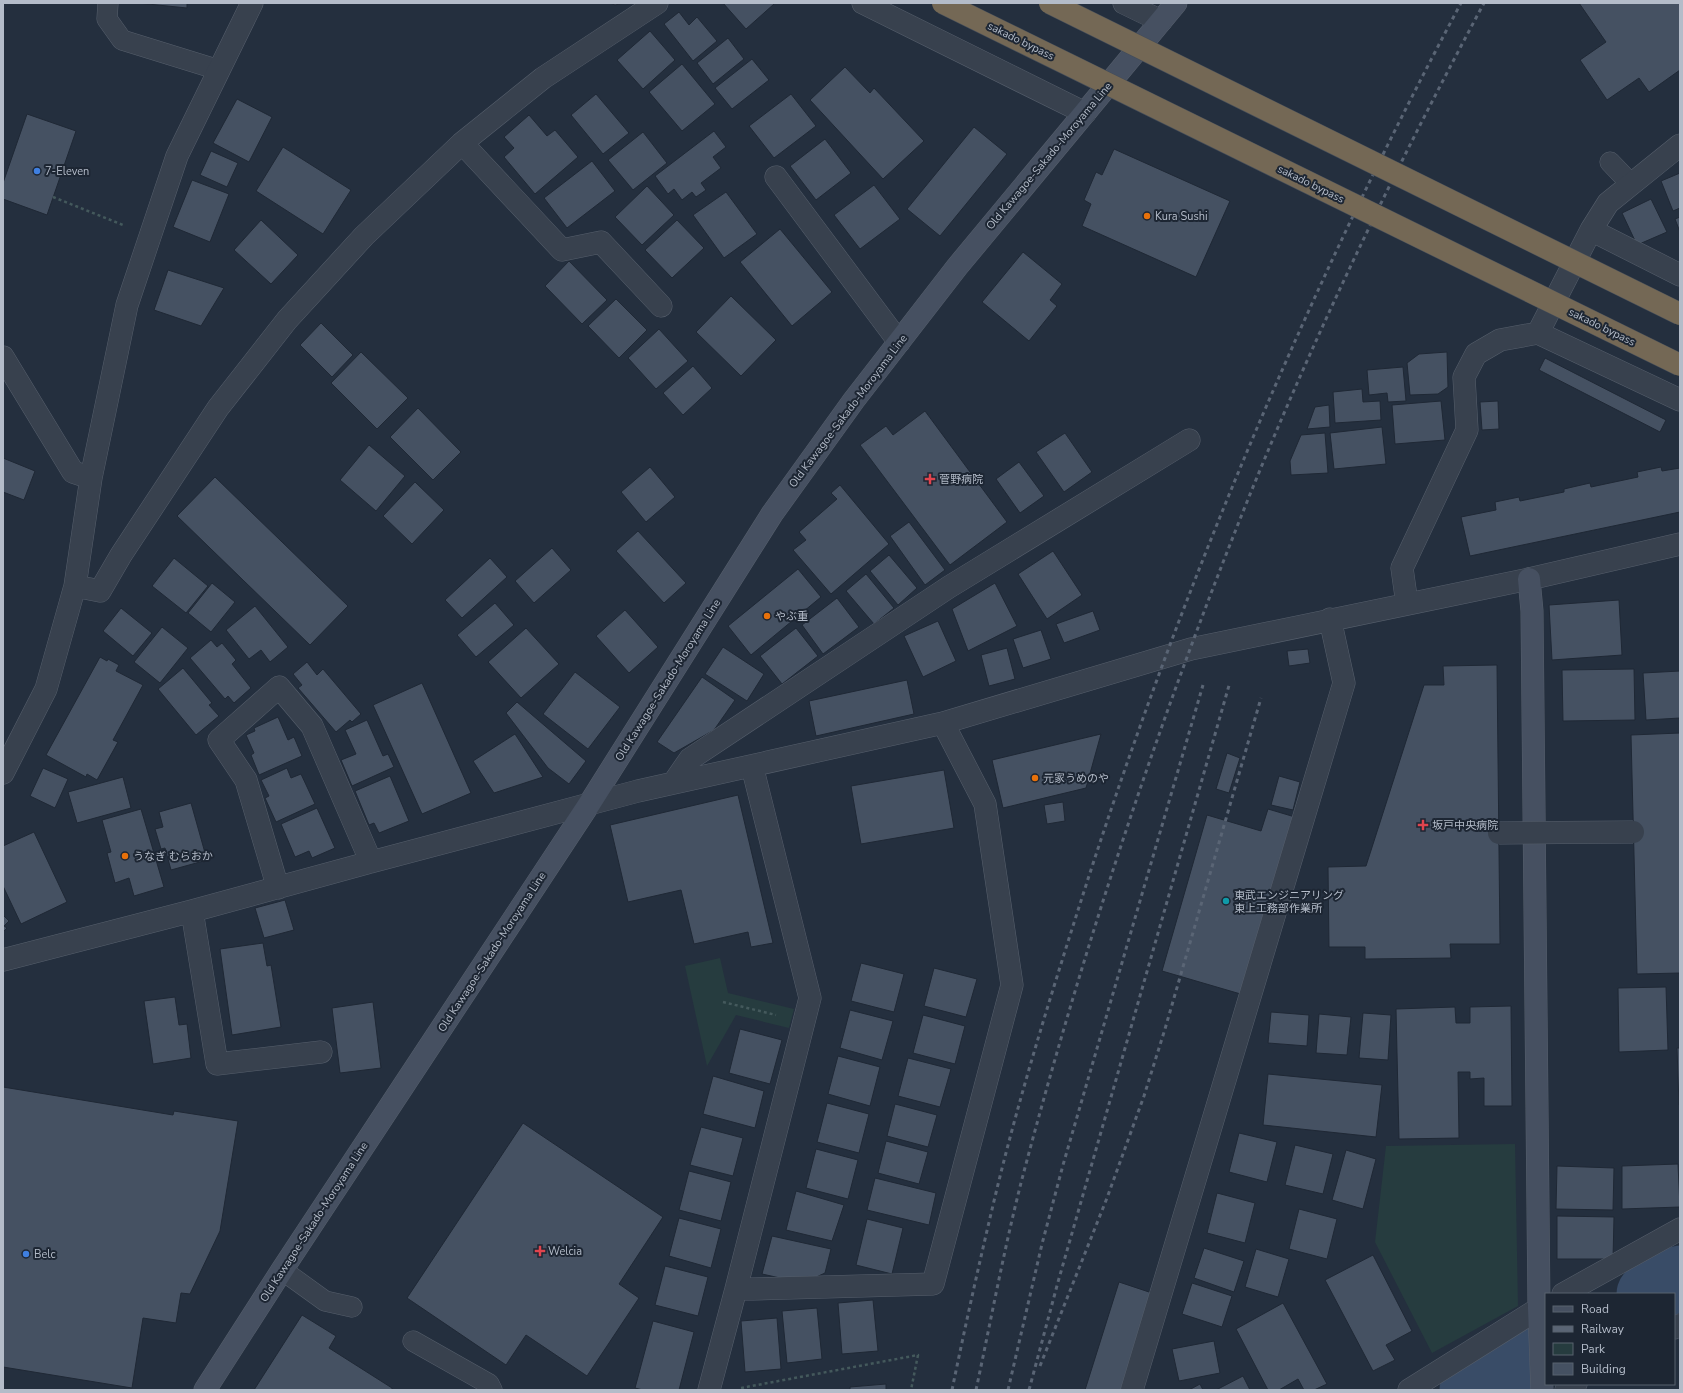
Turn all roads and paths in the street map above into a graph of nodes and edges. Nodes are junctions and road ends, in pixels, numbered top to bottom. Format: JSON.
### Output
{"nodes":[{"id":1,"x":108,"y":3,"type":"edge"},
{"id":2,"x":252,"y":3,"type":"edge"},
{"id":3,"x":657,"y":3,"type":"edge"},
{"id":4,"x":863,"y":3,"type":"edge"},
{"id":5,"x":943,"y":3,"type":"edge"},
{"id":6,"x":1050,"y":3,"type":"edge"},
{"id":7,"x":1124,"y":3,"type":"edge"},
{"id":8,"x":1176,"y":3,"type":"edge"},
{"id":9,"x":1161,"y":21,"type":"junction"},
{"id":10,"x":219,"y":70,"type":"junction"},
{"id":11,"x":1085,"y":113,"type":"junction"},
{"id":12,"x":462,"y":143,"type":"junction"},
{"id":13,"x":1680,"y":145,"type":"edge"},
{"id":14,"x":1610,"y":162,"type":"dead end"},
{"id":15,"x":776,"y":177,"type":"dead end"},
{"id":16,"x":1631,"y":184,"type":"junction"},
{"id":17,"x":53,"y":197,"type":"dead end"},
{"id":18,"x":1590,"y":230,"type":"junction"},
{"id":19,"x":150,"y":235,"type":"junction"},
{"id":20,"x":1670,"y":263,"type":"edge"},
{"id":21,"x":1680,"y":275,"type":"edge"},
{"id":22,"x":661,"y":306,"type":"dead end"},
{"id":23,"x":1680,"y":314,"type":"edge"},
{"id":24,"x":1538,"y":333,"type":"junction"},
{"id":25,"x":899,"y":342,"type":"junction"},
{"id":26,"x":3,"y":357,"type":"edge"},
{"id":27,"x":1680,"y":365,"type":"edge"},
{"id":28,"x":1680,"y":400,"type":"edge"},
{"id":29,"x":1189,"y":440,"type":"dead end"},
{"id":30,"x":92,"y":478,"type":"junction"},
{"id":31,"x":1680,"y":544,"type":"edge"},
{"id":32,"x":1529,"y":579,"type":"junction"},
{"id":33,"x":75,"y":586,"type":"junction"},
{"id":34,"x":1407,"y":604,"type":"junction"},
{"id":35,"x":1330,"y":619,"type":"junction"},
{"id":36,"x":943,"y":723,"type":"junction"},
{"id":37,"x":752,"y":766,"type":"junction"},
{"id":38,"x":3,"y":773,"type":"edge"},
{"id":39,"x":674,"y":782,"type":"junction"},
{"id":40,"x":588,"y":806,"type":"junction"},
{"id":41,"x":1633,"y":832,"type":"dead end"},
{"id":42,"x":1498,"y":833,"type":"dead end"},
{"id":43,"x":371,"y":862,"type":"junction"},
{"id":44,"x":278,"y":888,"type":"junction"},
{"id":45,"x":192,"y":911,"type":"junction"},
{"id":46,"x":3,"y":960,"type":"edge"},
{"id":47,"x":723,"y":1002,"type":"dead end"},
{"id":48,"x":804,"y":1021,"type":"junction"},
{"id":49,"x":321,"y":1052,"type":"dead end"},
{"id":50,"x":1680,"y":1229,"type":"edge"},
{"id":51,"x":282,"y":1270,"type":"junction"},
{"id":52,"x":736,"y":1289,"type":"junction"},
{"id":53,"x":1566,"y":1293,"type":"edge"},
{"id":54,"x":352,"y":1307,"type":"dead end"},
{"id":55,"x":1542,"y":1312,"type":"edge"},
{"id":56,"x":413,"y":1341,"type":"dead end"},
{"id":57,"x":1542,"y":1388,"type":"edge"},
{"id":58,"x":738,"y":1389,"type":"dead end"},
{"id":59,"x":205,"y":1390,"type":"edge"},
{"id":60,"x":492,"y":1390,"type":"edge"},
{"id":61,"x":709,"y":1390,"type":"edge"},
{"id":62,"x":911,"y":1390,"type":"edge"},
{"id":63,"x":1132,"y":1390,"type":"edge"},
{"id":64,"x":1409,"y":1390,"type":"edge"}],
"edges":[{"from":1,"to":10,"type":"lane"},
{"from":2,"to":10,"type":"street"},
{"from":3,"to":12,"type":"street"},
{"from":4,"to":11,"type":"street"},
{"from":5,"to":27,"type":"highway","name":"sakado bypass","bridge":true},
{"from":6,"to":23,"type":"highway","bridge":true},
{"from":7,"to":9,"type":"street"},
{"from":8,"to":9,"type":"street","name":"Old Kawagoe-Sakado-Moroyama Line"},
{"from":9,"to":11,"type":"street","name":"Old Kawagoe-Sakado-Moroyama Line"},
{"from":10,"to":19,"type":"street"},
{"from":11,"to":25,"type":"street","name":"Old Kawagoe-Sakado-Moroyama Line"},
{"from":12,"to":22,"type":"street"},
{"from":12,"to":33,"type":"street"},
{"from":13,"to":16,"type":"street"},
{"from":14,"to":16,"type":"lane"},
{"from":15,"to":25,"type":"street"},
{"from":16,"to":18,"type":"street"},
{"from":17,"to":19,"type":"path"},
{"from":18,"to":20,"type":"street"},
{"from":18,"to":24,"type":"street"},
{"from":19,"to":30,"type":"street"},
{"from":20,"to":21,"type":"street"},
{"from":24,"to":28,"type":"street"},
{"from":24,"to":34,"type":"street"},
{"from":25,"to":40,"type":"street","name":"Old Kawagoe-Sakado-Moroyama Line"},
{"from":26,"to":30,"type":"street"},
{"from":29,"to":39,"type":"street"},
{"from":30,"to":33,"type":"street"},
{"from":31,"to":32,"type":"street"},
{"from":32,"to":34,"type":"street"},
{"from":32,"to":55,"type":"street"},
{"from":33,"to":38,"type":"street"},
{"from":34,"to":35,"type":"street"},
{"from":35,"to":36,"type":"street"},
{"from":35,"to":63,"type":"street"},
{"from":36,"to":37,"type":"street"},
{"from":36,"to":52,"type":"street"},
{"from":37,"to":39,"type":"street"},
{"from":37,"to":48,"type":"street"},
{"from":39,"to":40,"type":"street"},
{"from":40,"to":43,"type":"street"},
{"from":40,"to":51,"type":"street","name":"Old Kawagoe-Sakado-Moroyama Line"},
{"from":41,"to":42,"type":"street","bridge":true},
{"from":43,"to":44,"type":"street"},
{"from":43,"to":44,"type":"street"},
{"from":44,"to":45,"type":"street"},
{"from":45,"to":46,"type":"street"},
{"from":45,"to":49,"type":"street"},
{"from":47,"to":48,"type":"path"},
{"from":48,"to":52,"type":"street"},
{"from":50,"to":53,"type":"street"},
{"from":51,"to":54,"type":"lane"},
{"from":51,"to":59,"type":"street","name":"Old Kawagoe-Sakado-Moroyama Line"},
{"from":52,"to":61,"type":"street"},
{"from":55,"to":57,"type":"street"},
{"from":55,"to":64,"type":"street"},
{"from":56,"to":60,"type":"lane"},
{"from":58,"to":62,"type":"path"}]}
